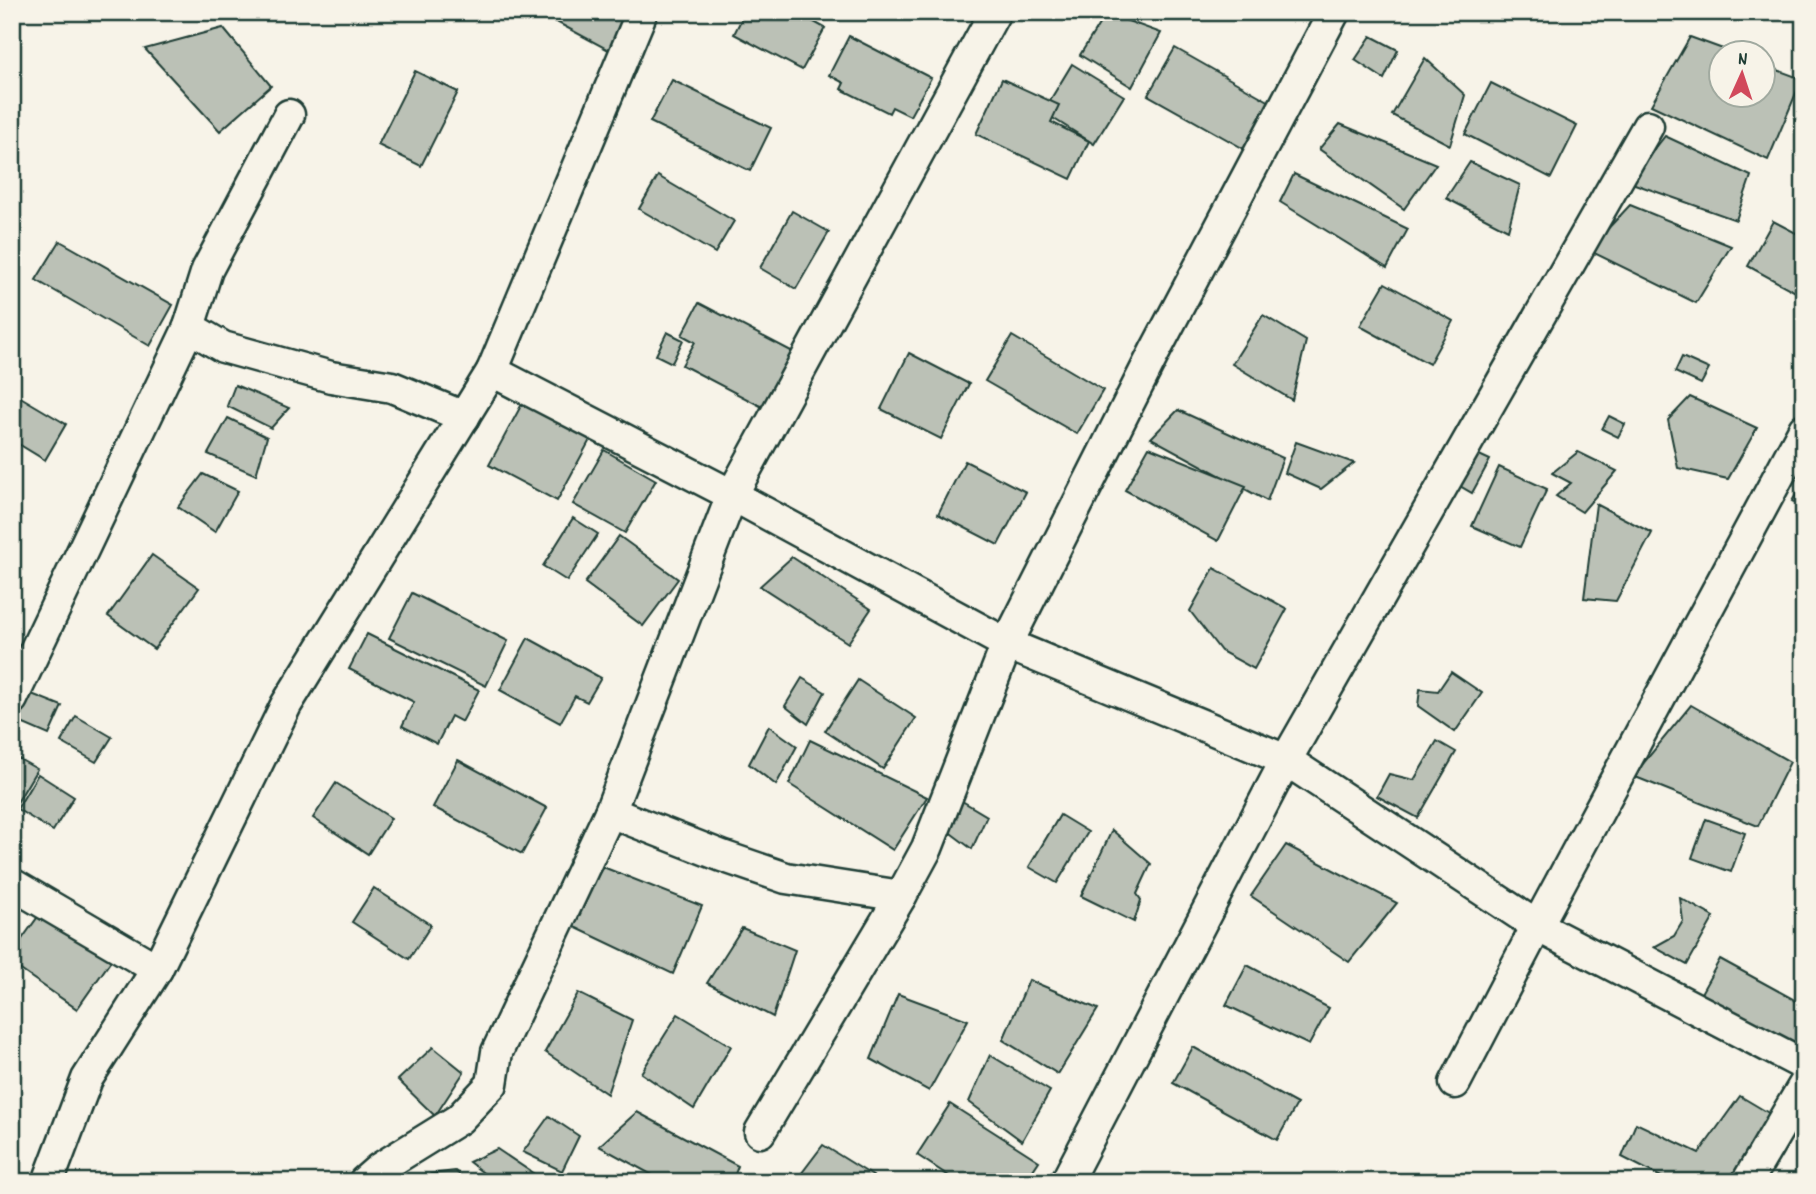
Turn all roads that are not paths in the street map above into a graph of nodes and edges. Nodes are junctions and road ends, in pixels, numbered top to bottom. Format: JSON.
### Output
{"nodes":[{"id":1,"x":642,"y":12,"type":"edge"},
{"id":2,"x":995,"y":12,"type":"edge"},
{"id":3,"x":1334,"y":12,"type":"edge"},
{"id":4,"x":289,"y":115,"type":"dead end"},
{"id":5,"x":1648,"y":127,"type":"dead end"},
{"id":6,"x":189,"y":327,"type":"junction"},
{"id":7,"x":492,"y":371,"type":"junction"},
{"id":8,"x":464,"y":417,"type":"junction"},
{"id":9,"x":1804,"y":429,"type":"edge"},
{"id":10,"x":732,"y":495,"type":"junction"},
{"id":11,"x":1007,"y":644,"type":"junction"},
{"id":12,"x":21,"y":661,"type":"edge"},
{"id":13,"x":12,"y":699,"type":"edge"},
{"id":14,"x":1286,"y":760,"type":"junction"},
{"id":15,"x":610,"y":812,"type":"junction"},
{"id":16,"x":12,"y":884,"type":"edge"},
{"id":17,"x":901,"y":897,"type":"junction"},
{"id":18,"x":1537,"y":926,"type":"junction"},
{"id":19,"x":157,"y":969,"type":"junction"},
{"id":20,"x":1804,"y":1065,"type":"edge"},
{"id":21,"x":1455,"y":1083,"type":"dead end"},
{"id":22,"x":1804,"y":1085,"type":"edge"},
{"id":23,"x":760,"y":1132,"type":"dead end"},
{"id":24,"x":48,"y":1182,"type":"edge"},
{"id":25,"x":364,"y":1182,"type":"edge"},
{"id":26,"x":1066,"y":1182,"type":"edge"},
{"id":27,"x":1747,"y":1182,"type":"edge"}],
"edges":[{"from":1,"to":7,"type":"street"},
{"from":2,"to":10,"type":"street"},
{"from":3,"to":11,"type":"street"},
{"from":4,"to":6,"type":"street"},
{"from":5,"to":14,"type":"street"},
{"from":6,"to":8,"type":"street"},
{"from":6,"to":12,"type":"street"},
{"from":7,"to":8,"type":"street"},
{"from":7,"to":10,"type":"street"},
{"from":8,"to":19,"type":"street"},
{"from":9,"to":18,"type":"street"},
{"from":10,"to":11,"type":"street"},
{"from":10,"to":15,"type":"street"},
{"from":11,"to":14,"type":"street"},
{"from":11,"to":17,"type":"street"},
{"from":12,"to":13,"type":"street"},
{"from":14,"to":18,"type":"street"},
{"from":14,"to":26,"type":"street"},
{"from":15,"to":17,"type":"street"},
{"from":15,"to":25,"type":"street"},
{"from":16,"to":19,"type":"street"},
{"from":17,"to":23,"type":"street"},
{"from":18,"to":20,"type":"street"},
{"from":18,"to":21,"type":"street"},
{"from":19,"to":24,"type":"street"},
{"from":22,"to":27,"type":"street"}]}
